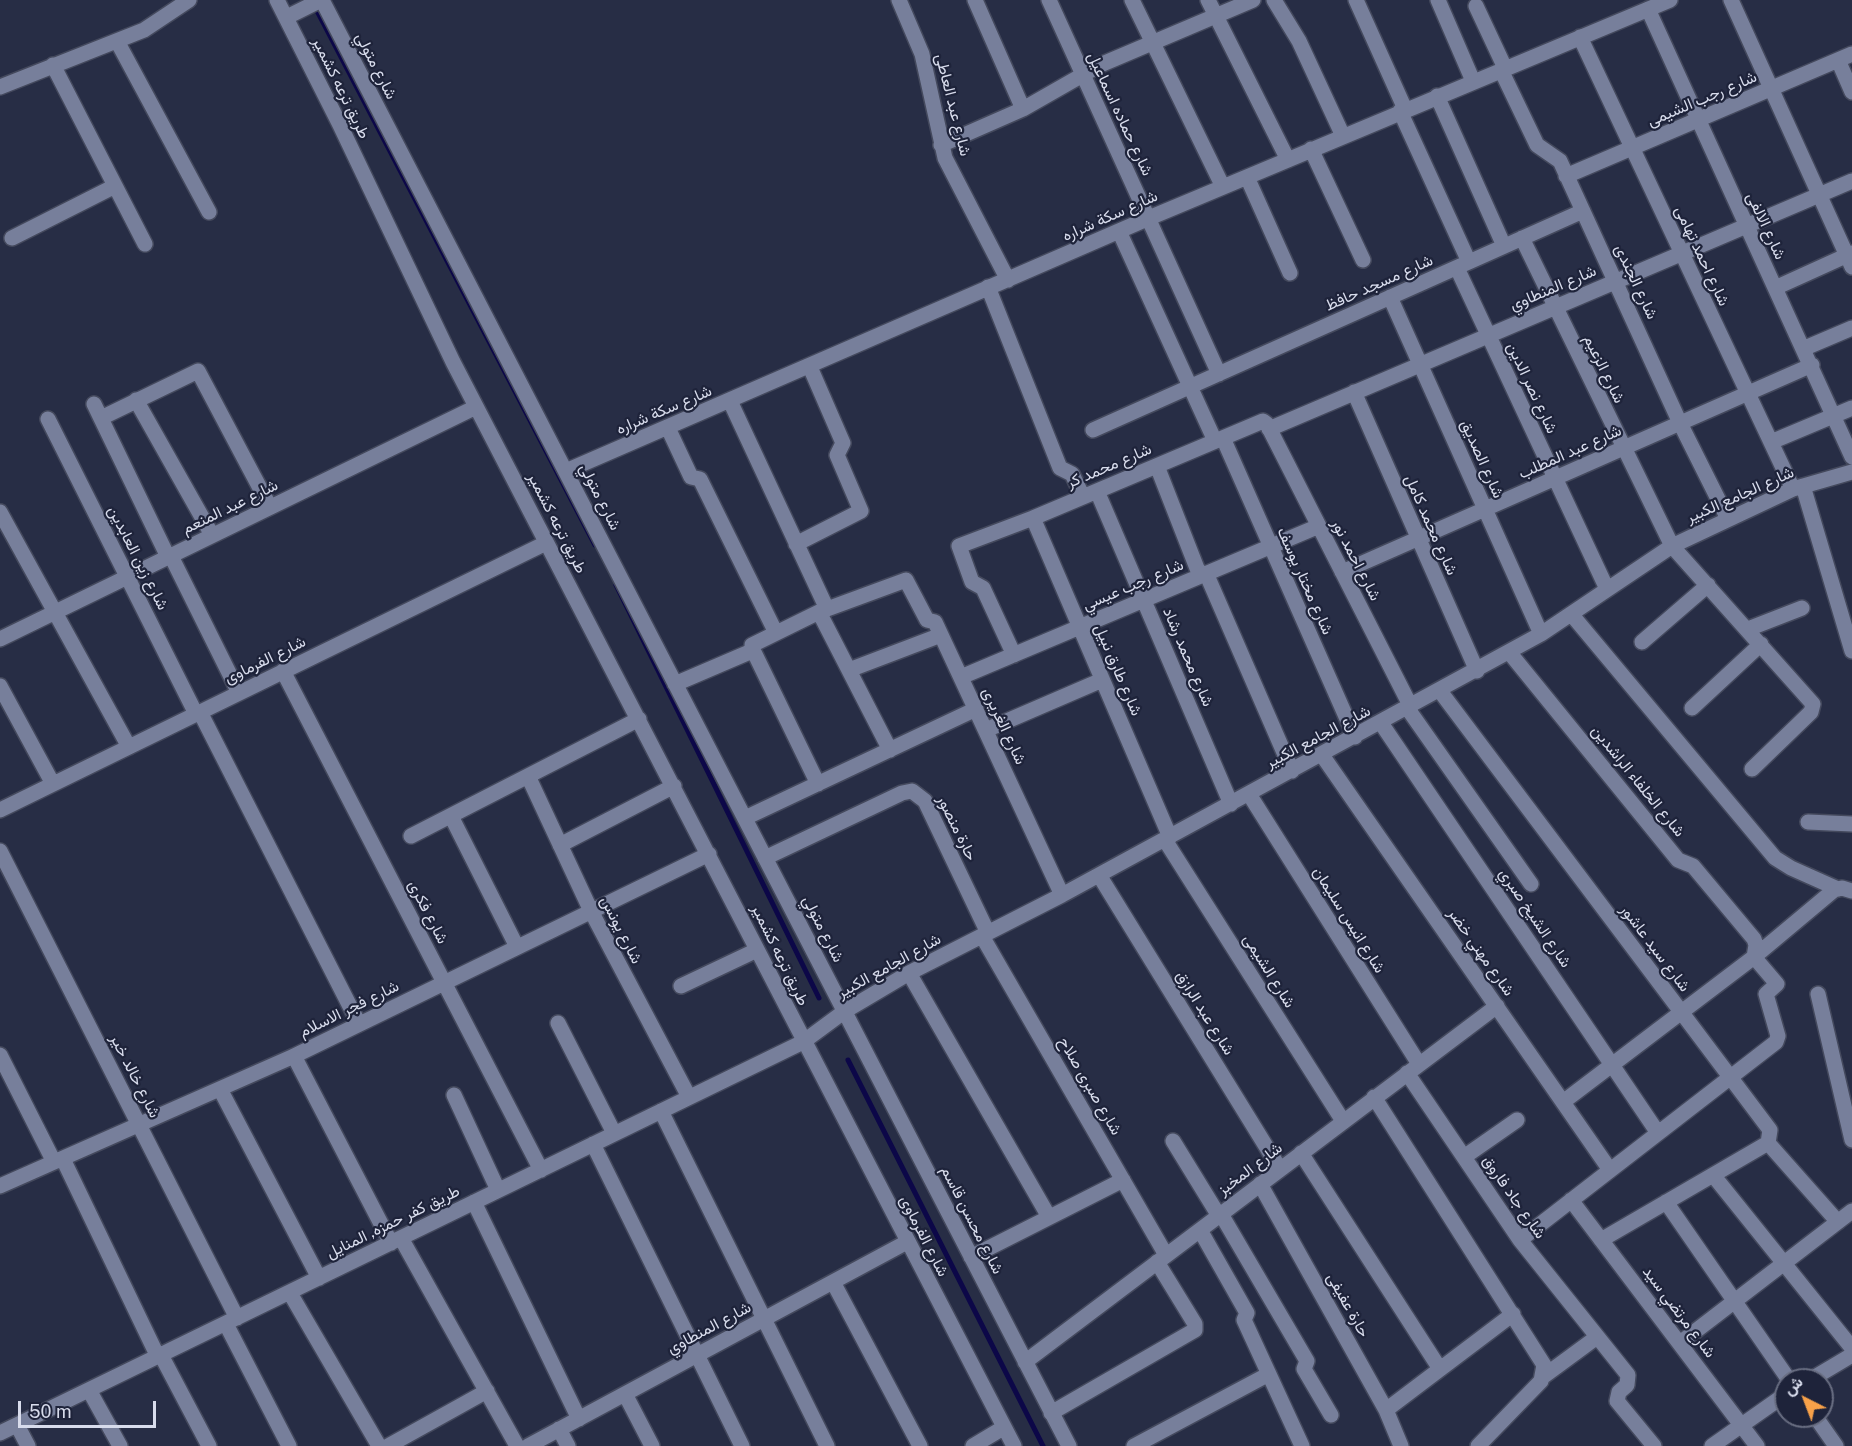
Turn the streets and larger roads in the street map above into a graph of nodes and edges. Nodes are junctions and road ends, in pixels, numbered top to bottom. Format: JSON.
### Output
{"nodes":[{"id":1,"x":189,"y":0,"type":"edge"},
{"id":2,"x":277,"y":0,"type":"edge"},
{"id":3,"x":321,"y":0,"type":"edge"},
{"id":4,"x":899,"y":0,"type":"edge"},
{"id":5,"x":975,"y":0,"type":"edge"},
{"id":6,"x":1049,"y":0,"type":"edge"},
{"id":7,"x":1132,"y":0,"type":"edge"},
{"id":8,"x":1208,"y":0,"type":"edge"},
{"id":9,"x":1253,"y":0,"type":"edge"},
{"id":10,"x":1274,"y":0,"type":"edge"},
{"id":11,"x":1356,"y":0,"type":"edge"},
{"id":12,"x":1438,"y":0,"type":"edge"},
{"id":13,"x":1627,"y":0,"type":"edge"},
{"id":14,"x":1670,"y":0,"type":"edge"},
{"id":15,"x":1731,"y":0,"type":"edge"},
{"id":16,"x":1476,"y":6,"type":"dead end"},
{"id":17,"x":1648,"y":9,"type":"junction"},
{"id":18,"x":1216,"y":15,"type":"junction"},
{"id":19,"x":1634,"y":15,"type":"junction"},
{"id":20,"x":286,"y":16,"type":"junction"},
{"id":21,"x":1580,"y":37,"type":"junction"},
{"id":22,"x":117,"y":40,"type":"junction"},
{"id":23,"x":1152,"y":43,"type":"junction"},
{"id":24,"x":1845,"y":57,"type":"edge"},
{"id":25,"x":53,"y":65,"type":"junction"},
{"id":26,"x":1503,"y":69,"type":"junction"},
{"id":27,"x":1081,"y":74,"type":"junction"},
{"id":28,"x":1473,"y":81,"type":"junction"},
{"id":29,"x":0,"y":87,"type":"edge"},
{"id":30,"x":1771,"y":89,"type":"junction"},
{"id":31,"x":1852,"y":92,"type":"edge"},
{"id":32,"x":1437,"y":96,"type":"junction"},
{"id":33,"x":1023,"y":110,"type":"junction"},
{"id":34,"x":1403,"y":110,"type":"junction"},
{"id":35,"x":1699,"y":120,"type":"junction"},
{"id":36,"x":1343,"y":136,"type":"junction"},
{"id":37,"x":941,"y":145,"type":"junction"},
{"id":38,"x":1632,"y":148,"type":"junction"},
{"id":39,"x":1311,"y":149,"type":"junction"},
{"id":40,"x":1288,"y":160,"type":"junction"},
{"id":41,"x":1566,"y":176,"type":"junction"},
{"id":42,"x":1247,"y":177,"type":"junction"},
{"id":43,"x":1852,"y":181,"type":"edge"},
{"id":44,"x":115,"y":186,"type":"junction"},
{"id":45,"x":1223,"y":187,"type":"junction"},
{"id":46,"x":1818,"y":195,"type":"junction"},
{"id":47,"x":1583,"y":211,"type":"junction"},
{"id":48,"x":209,"y":212,"type":"dead end"},
{"id":49,"x":1149,"y":218,"type":"junction"},
{"id":50,"x":1746,"y":226,"type":"junction"},
{"id":51,"x":1119,"y":231,"type":"junction"},
{"id":52,"x":12,"y":238,"type":"dead end"},
{"id":53,"x":1522,"y":238,"type":"junction"},
{"id":54,"x":145,"y":244,"type":"dead end"},
{"id":55,"x":1504,"y":246,"type":"junction"},
{"id":56,"x":1681,"y":253,"type":"junction"},
{"id":57,"x":1850,"y":258,"type":"edge"},
{"id":58,"x":1363,"y":260,"type":"dead end"},
{"id":59,"x":1463,"y":265,"type":"junction"},
{"id":60,"x":1290,"y":273,"type":"dead end"},
{"id":61,"x":1008,"y":280,"type":"junction"},
{"id":62,"x":1615,"y":281,"type":"junction"},
{"id":63,"x":988,"y":287,"type":"junction"},
{"id":64,"x":1775,"y":288,"type":"junction"},
{"id":65,"x":1390,"y":297,"type":"junction"},
{"id":66,"x":1554,"y":308,"type":"junction"},
{"id":67,"x":1852,"y":328,"type":"edge"},
{"id":68,"x":1488,"y":336,"type":"junction"},
{"id":69,"x":1804,"y":348,"type":"junction"},
{"id":70,"x":1420,"y":364,"type":"junction"},
{"id":71,"x":1812,"y":365,"type":"junction"},
{"id":72,"x":810,"y":367,"type":"junction"},
{"id":73,"x":1219,"y":374,"type":"junction"},
{"id":74,"x":1190,"y":386,"type":"junction"},
{"id":75,"x":1354,"y":392,"type":"junction"},
{"id":76,"x":1747,"y":393,"type":"junction"},
{"id":77,"x":136,"y":400,"type":"junction"},
{"id":78,"x":730,"y":401,"type":"junction"},
{"id":79,"x":476,"y":407,"type":"junction"},
{"id":80,"x":1852,"y":408,"type":"edge"},
{"id":81,"x":1834,"y":416,"type":"junction"},
{"id":82,"x":48,"y":419,"type":"dead end"},
{"id":83,"x":1680,"y":423,"type":"junction"},
{"id":84,"x":668,"y":428,"type":"junction"},
{"id":85,"x":1269,"y":429,"type":"junction"},
{"id":86,"x":1093,"y":430,"type":"dead end"},
{"id":87,"x":1219,"y":439,"type":"junction"},
{"id":88,"x":1771,"y":442,"type":"junction"},
{"id":89,"x":1623,"y":448,"type":"junction"},
{"id":90,"x":1852,"y":457,"type":"edge"},
{"id":91,"x":1157,"y":466,"type":"junction"},
{"id":92,"x":566,"y":471,"type":"junction"},
{"id":93,"x":1852,"y":472,"type":"edge"},
{"id":94,"x":1554,"y":478,"type":"junction"},
{"id":95,"x":1798,"y":487,"type":"junction"},
{"id":96,"x":1090,"y":494,"type":"junction"},
{"id":97,"x":270,"y":507,"type":"junction"},
{"id":98,"x":1484,"y":509,"type":"junction"},
{"id":99,"x":0,"y":512,"type":"edge"},
{"id":100,"x":1033,"y":518,"type":"junction"},
{"id":101,"x":1728,"y":519,"type":"junction"},
{"id":102,"x":1318,"y":526,"type":"junction"},
{"id":103,"x":212,"y":536,"type":"junction"},
{"id":104,"x":1418,"y":538,"type":"junction"},
{"id":105,"x":546,"y":543,"type":"junction"},
{"id":106,"x":796,"y":544,"type":"junction"},
{"id":107,"x":1269,"y":546,"type":"junction"},
{"id":108,"x":1672,"y":546,"type":"junction"},
{"id":109,"x":169,"y":556,"type":"junction"},
{"id":110,"x":1342,"y":572,"type":"junction"},
{"id":111,"x":1203,"y":574,"type":"junction"},
{"id":112,"x":127,"y":576,"type":"junction"},
{"id":113,"x":1708,"y":585,"type":"junction"},
{"id":114,"x":1607,"y":589,"type":"junction"},
{"id":115,"x":1144,"y":600,"type":"junction"},
{"id":116,"x":1802,"y":609,"type":"dead end"},
{"id":117,"x":823,"y":611,"type":"junction"},
{"id":118,"x":53,"y":612,"type":"junction"},
{"id":119,"x":1572,"y":615,"type":"junction"},
{"id":120,"x":1079,"y":627,"type":"junction"},
{"id":121,"x":1748,"y":629,"type":"junction"},
{"id":122,"x":776,"y":633,"type":"junction"},
{"id":123,"x":1541,"y":634,"type":"junction"},
{"id":124,"x":941,"y":635,"type":"junction"},
{"id":125,"x":0,"y":639,"type":"edge"},
{"id":126,"x":1642,"y":642,"type":"dead end"},
{"id":127,"x":1761,"y":644,"type":"junction"},
{"id":128,"x":753,"y":650,"type":"junction"},
{"id":129,"x":1852,"y":651,"type":"edge"},
{"id":130,"x":1509,"y":652,"type":"junction"},
{"id":131,"x":1014,"y":655,"type":"junction"},
{"id":132,"x":849,"y":670,"type":"junction"},
{"id":133,"x":283,"y":671,"type":"junction"},
{"id":134,"x":1477,"y":671,"type":"junction"},
{"id":135,"x":962,"y":677,"type":"junction"},
{"id":136,"x":1102,"y":680,"type":"junction"},
{"id":137,"x":675,"y":684,"type":"junction"},
{"id":138,"x":0,"y":686,"type":"edge"},
{"id":139,"x":1440,"y":691,"type":"junction"},
{"id":140,"x":239,"y":693,"type":"junction"},
{"id":141,"x":1409,"y":708,"type":"junction"},
{"id":142,"x":1692,"y":708,"type":"dead end"},
{"id":143,"x":976,"y":709,"type":"junction"},
{"id":144,"x":198,"y":713,"type":"junction"},
{"id":145,"x":639,"y":719,"type":"junction"},
{"id":146,"x":1381,"y":723,"type":"junction"},
{"id":147,"x":986,"y":730,"type":"junction"},
{"id":148,"x":1355,"y":737,"type":"junction"},
{"id":149,"x":129,"y":747,"type":"junction"},
{"id":150,"x":890,"y":750,"type":"junction"},
{"id":151,"x":1322,"y":755,"type":"junction"},
{"id":152,"x":1752,"y":769,"type":"dead end"},
{"id":153,"x":1292,"y":771,"type":"junction"},
{"id":154,"x":528,"y":776,"type":"junction"},
{"id":155,"x":53,"y":784,"type":"junction"},
{"id":156,"x":818,"y":784,"type":"junction"},
{"id":157,"x":674,"y":786,"type":"junction"},
{"id":158,"x":1249,"y":794,"type":"junction"},
{"id":159,"x":1231,"y":804,"type":"junction"},
{"id":160,"x":0,"y":810,"type":"edge"},
{"id":161,"x":451,"y":816,"type":"junction"},
{"id":162,"x":745,"y":818,"type":"junction"},
{"id":163,"x":1808,"y":822,"type":"dead end"},
{"id":164,"x":1852,"y":824,"type":"edge"},
{"id":165,"x":411,"y":836,"type":"dead end"},
{"id":166,"x":1168,"y":838,"type":"junction"},
{"id":167,"x":560,"y":845,"type":"junction"},
{"id":168,"x":0,"y":851,"type":"edge"},
{"id":169,"x":709,"y":854,"type":"junction"},
{"id":170,"x":765,"y":858,"type":"junction"},
{"id":171,"x":1099,"y":875,"type":"junction"},
{"id":172,"x":1531,"y":884,"type":"dead end"},
{"id":173,"x":1845,"y":890,"type":"edge"},
{"id":174,"x":1062,"y":895,"type":"junction"},
{"id":175,"x":591,"y":911,"type":"junction"},
{"id":176,"x":985,"y":934,"type":"junction"},
{"id":177,"x":517,"y":947,"type":"junction"},
{"id":178,"x":757,"y":950,"type":"junction"},
{"id":179,"x":1754,"y":957,"type":"junction"},
{"id":180,"x":909,"y":973,"type":"junction"},
{"id":181,"x":444,"y":983,"type":"junction"},
{"id":182,"x":681,"y":986,"type":"dead end"},
{"id":183,"x":1818,"y":994,"type":"dead end"},
{"id":184,"x":1497,"y":1006,"type":"junction"},
{"id":185,"x":845,"y":1011,"type":"junction"},
{"id":186,"x":1682,"y":1013,"type":"junction"},
{"id":187,"x":558,"y":1023,"type":"dead end"},
{"id":188,"x":359,"y":1024,"type":"junction"},
{"id":189,"x":803,"y":1042,"type":"junction"},
{"id":190,"x":0,"y":1055,"type":"edge"},
{"id":191,"x":294,"y":1056,"type":"junction"},
{"id":192,"x":1612,"y":1065,"type":"junction"},
{"id":193,"x":1413,"y":1069,"type":"junction"},
{"id":194,"x":1731,"y":1078,"type":"junction"},
{"id":195,"x":220,"y":1089,"type":"junction"},
{"id":196,"x":454,"y":1095,"type":"dead end"},
{"id":197,"x":689,"y":1097,"type":"junction"},
{"id":198,"x":1374,"y":1097,"type":"junction"},
{"id":199,"x":1563,"y":1102,"type":"junction"},
{"id":200,"x":661,"y":1111,"type":"junction"},
{"id":201,"x":1517,"y":1120,"type":"dead end"},
{"id":202,"x":1343,"y":1121,"type":"junction"},
{"id":203,"x":139,"y":1125,"type":"junction"},
{"id":204,"x":1658,"y":1133,"type":"junction"},
{"id":205,"x":614,"y":1134,"type":"junction"},
{"id":206,"x":1852,"y":1140,"type":"edge"},
{"id":207,"x":1173,"y":1141,"type":"dead end"},
{"id":208,"x":1768,"y":1143,"type":"junction"},
{"id":209,"x":593,"y":1144,"type":"junction"},
{"id":210,"x":1301,"y":1153,"type":"junction"},
{"id":211,"x":1464,"y":1157,"type":"junction"},
{"id":212,"x":58,"y":1160,"type":"junction"},
{"id":213,"x":1280,"y":1169,"type":"junction"},
{"id":214,"x":540,"y":1170,"type":"junction"},
{"id":215,"x":1610,"y":1170,"type":"junction"},
{"id":216,"x":1713,"y":1175,"type":"junction"},
{"id":217,"x":1123,"y":1179,"type":"junction"},
{"id":218,"x":1260,"y":1184,"type":"junction"},
{"id":219,"x":0,"y":1186,"type":"edge"},
{"id":220,"x":498,"y":1190,"type":"junction"},
{"id":221,"x":1571,"y":1200,"type":"junction"},
{"id":222,"x":474,"y":1202,"type":"junction"},
{"id":223,"x":1666,"y":1202,"type":"junction"},
{"id":224,"x":1852,"y":1211,"type":"edge"},
{"id":225,"x":1220,"y":1215,"type":"junction"},
{"id":226,"x":1049,"y":1217,"type":"junction"},
{"id":227,"x":1838,"y":1222,"type":"junction"},
{"id":228,"x":1200,"y":1230,"type":"junction"},
{"id":229,"x":396,"y":1240,"type":"junction"},
{"id":230,"x":1520,"y":1240,"type":"junction"},
{"id":231,"x":1601,"y":1240,"type":"junction"},
{"id":232,"x":907,"y":1242,"type":"junction"},
{"id":233,"x":971,"y":1257,"type":"junction"},
{"id":234,"x":1162,"y":1258,"type":"junction"},
{"id":235,"x":1784,"y":1263,"type":"junction"},
{"id":236,"x":319,"y":1278,"type":"junction"},
{"id":237,"x":833,"y":1282,"type":"junction"},
{"id":238,"x":290,"y":1293,"type":"junction"},
{"id":239,"x":1734,"y":1301,"type":"junction"},
{"id":240,"x":1513,"y":1314,"type":"junction"},
{"id":241,"x":763,"y":1320,"type":"junction"},
{"id":242,"x":231,"y":1321,"type":"junction"},
{"id":243,"x":1597,"y":1337,"type":"junction"},
{"id":244,"x":1680,"y":1343,"type":"junction"},
{"id":245,"x":1852,"y":1348,"type":"edge"},
{"id":246,"x":1852,"y":1355,"type":"edge"},
{"id":247,"x":159,"y":1356,"type":"junction"},
{"id":248,"x":696,"y":1356,"type":"junction"},
{"id":249,"x":1025,"y":1362,"type":"junction"},
{"id":250,"x":1781,"y":1368,"type":"edge"},
{"id":251,"x":1830,"y":1368,"type":"edge"},
{"id":252,"x":1440,"y":1369,"type":"junction"},
{"id":253,"x":1269,"y":1374,"type":"junction"},
{"id":254,"x":1544,"y":1376,"type":"junction"},
{"id":255,"x":90,"y":1390,"type":"junction"},
{"id":256,"x":487,"y":1391,"type":"junction"},
{"id":257,"x":625,"y":1394,"type":"junction"},
{"id":258,"x":1774,"y":1402,"type":"edge"},
{"id":259,"x":1386,"y":1410,"type":"junction"},
{"id":260,"x":1051,"y":1413,"type":"junction"},
{"id":261,"x":1331,"y":1415,"type":"dead end"},
{"id":262,"x":579,"y":1419,"type":"junction"},
{"id":263,"x":1742,"y":1424,"type":"junction"},
{"id":264,"x":17,"y":1425,"type":"junction"},
{"id":265,"x":1003,"y":1428,"type":"junction"},
{"id":266,"x":1823,"y":1428,"type":"edge"},
{"id":267,"x":559,"y":1429,"type":"junction"},
{"id":268,"x":0,"y":1433,"type":"edge"},
{"id":269,"x":28,"y":1446,"type":"edge"},
{"id":270,"x":120,"y":1446,"type":"edge"},
{"id":271,"x":209,"y":1446,"type":"edge"},
{"id":272,"x":289,"y":1446,"type":"edge"},
{"id":273,"x":379,"y":1446,"type":"edge"},
{"id":274,"x":388,"y":1446,"type":"edge"},
{"id":275,"x":517,"y":1446,"type":"edge"},
{"id":276,"x":528,"y":1446,"type":"edge"},
{"id":277,"x":568,"y":1446,"type":"edge"},
{"id":278,"x":652,"y":1446,"type":"edge"},
{"id":279,"x":742,"y":1446,"type":"edge"},
{"id":280,"x":827,"y":1446,"type":"edge"},
{"id":281,"x":920,"y":1446,"type":"edge"},
{"id":282,"x":973,"y":1446,"type":"edge"},
{"id":283,"x":1014,"y":1446,"type":"edge"},
{"id":284,"x":1069,"y":1446,"type":"edge"},
{"id":285,"x":1134,"y":1446,"type":"edge"},
{"id":286,"x":1302,"y":1446,"type":"edge"},
{"id":287,"x":1401,"y":1446,"type":"edge"},
{"id":288,"x":1478,"y":1446,"type":"edge"},
{"id":289,"x":1654,"y":1446,"type":"edge"},
{"id":290,"x":1712,"y":1446,"type":"edge"},
{"id":291,"x":1757,"y":1446,"type":"edge"},
{"id":292,"x":1836,"y":1446,"type":"edge"}],
"edges":[{"from":1,"to":22,"type":"street"},
{"from":2,"to":20,"type":"street","name":"طريق ترعه كشمير"},
{"from":3,"to":20,"type":"street"},
{"from":3,"to":92,"type":"street","name":"شارع متولي"},
{"from":4,"to":37,"type":"street","name":"شارع عبد العاطى"},
{"from":5,"to":33,"type":"street"},
{"from":6,"to":27,"type":"street","name":"شارع حماده اسماعيل"},
{"from":7,"to":23,"type":"street"},
{"from":8,"to":18,"type":"street"},
{"from":9,"to":18,"type":"street"},
{"from":10,"to":36,"type":"street"},
{"from":11,"to":34,"type":"street","name":"شارع نصر الدين"},
{"from":12,"to":28,"type":"street"},
{"from":13,"to":19,"type":"street"},
{"from":14,"to":17,"type":"street","name":"شارع سكة شراره"},
{"from":15,"to":30,"type":"street"},
{"from":16,"to":26,"type":"street","name":"شارع الجندى"},
{"from":17,"to":19,"type":"street","name":"شارع سكة شراره"},
{"from":17,"to":35,"type":"street","name":"شارع الالفى"},
{"from":18,"to":23,"type":"street"},
{"from":18,"to":40,"type":"street"},
{"from":19,"to":21,"type":"street","name":"شارع سكة شراره"},
{"from":20,"to":79,"type":"street","name":"طريق ترعه كشمير"},
{"from":21,"to":26,"type":"street","name":"شارع سكة شراره"},
{"from":21,"to":38,"type":"street","name":"شارع احمد تهامى"},
{"from":22,"to":25,"type":"street"},
{"from":22,"to":48,"type":"street"},
{"from":23,"to":27,"type":"street"},
{"from":23,"to":45,"type":"street"},
{"from":24,"to":30,"type":"street","name":"شارع رجب الشيمى"},
{"from":24,"to":31,"type":"street"},
{"from":25,"to":29,"type":"street"},
{"from":25,"to":44,"type":"street"},
{"from":26,"to":28,"type":"street","name":"شارع سكة شراره"},
{"from":26,"to":41,"type":"street","name":"شارع الجندى"},
{"from":27,"to":33,"type":"street"},
{"from":27,"to":49,"type":"street","name":"شارع حماده اسماعيل"},
{"from":28,"to":32,"type":"street","name":"شارع سكة شراره"},
{"from":30,"to":35,"type":"street","name":"شارع رجب الشيمى"},
{"from":30,"to":46,"type":"street"},
{"from":32,"to":34,"type":"street","name":"شارع سكة شراره"},
{"from":32,"to":55,"type":"street"},
{"from":33,"to":37,"type":"street"},
{"from":34,"to":36,"type":"street","name":"شارع سكة شراره"},
{"from":34,"to":59,"type":"street","name":"شارع نصر الدين"},
{"from":35,"to":38,"type":"street","name":"شارع رجب الشيمى"},
{"from":35,"to":50,"type":"street","name":"شارع الالفى"},
{"from":36,"to":39,"type":"street","name":"شارع سكة شراره"},
{"from":37,"to":61,"type":"street","name":"شارع عبد العاطى"},
{"from":38,"to":41,"type":"street","name":"شارع رجب الشيمى"},
{"from":38,"to":56,"type":"street","name":"شارع احمد تهامى"},
{"from":39,"to":40,"type":"street","name":"شارع سكة شراره"},
{"from":39,"to":58,"type":"street"},
{"from":40,"to":42,"type":"street","name":"شارع سكة شراره"},
{"from":41,"to":47,"type":"street","name":"شارع الجندى"},
{"from":42,"to":45,"type":"street","name":"شارع سكة شراره"},
{"from":42,"to":60,"type":"street"},
{"from":43,"to":46,"type":"street","name":"شارع المنطاوي"},
{"from":44,"to":52,"type":"street"},
{"from":44,"to":54,"type":"street"},
{"from":45,"to":49,"type":"street","name":"شارع سكة شراره"},
{"from":46,"to":50,"type":"street","name":"شارع المنطاوي"},
{"from":46,"to":57,"type":"street"},
{"from":47,"to":53,"type":"street","name":"شارع مسجد حافظ"},
{"from":47,"to":62,"type":"street","name":"شارع الجندى"},
{"from":49,"to":51,"type":"street","name":"شارع سكة شراره"},
{"from":49,"to":73,"type":"street","name":"شارع حماده اسماعيل"},
{"from":50,"to":56,"type":"street","name":"شارع المنطاوي"},
{"from":50,"to":64,"type":"street","name":"شارع الالفى"},
{"from":51,"to":61,"type":"street","name":"شارع سكة شراره"},
{"from":51,"to":74,"type":"street","name":"شارع مختار يوسف"},
{"from":53,"to":55,"type":"street","name":"شارع مسجد حافظ"},
{"from":53,"to":66,"type":"street","name":"شارع الزعيم"},
{"from":55,"to":59,"type":"street","name":"شارع مسجد حافظ"},
{"from":56,"to":62,"type":"street","name":"شارع المنطاوي"},
{"from":56,"to":76,"type":"street","name":"شارع احمد تهامى"},
{"from":57,"to":64,"type":"street"},
{"from":59,"to":65,"type":"street","name":"شارع مسجد حافظ"},
{"from":59,"to":68,"type":"street","name":"شارع نصر الدين"},
{"from":61,"to":63,"type":"street","name":"شارع سكة شراره"},
{"from":62,"to":66,"type":"street","name":"شارع المنطاوي"},
{"from":62,"to":83,"type":"street","name":"شارع الجندى"},
{"from":63,"to":72,"type":"street","name":"شارع سكة شراره"},
{"from":63,"to":96,"type":"street","name":"شارع محمد رشاد"},
{"from":64,"to":69,"type":"street","name":"شارع الالفى"},
{"from":65,"to":70,"type":"street","name":"شارع الصديق"},
{"from":65,"to":73,"type":"street","name":"شارع مسجد حافظ"},
{"from":66,"to":68,"type":"street","name":"شارع المنطاوي"},
{"from":66,"to":89,"type":"street","name":"شارع الزعيم"},
{"from":67,"to":69,"type":"street"},
{"from":68,"to":70,"type":"street","name":"شارع المنطاوي"},
{"from":68,"to":94,"type":"street","name":"شارع نصر الدين"},
{"from":69,"to":71,"type":"street","name":"شارع الالفى"},
{"from":70,"to":75,"type":"street","name":"شارع المنطاوي"},
{"from":70,"to":98,"type":"street","name":"شارع الصديق"},
{"from":71,"to":76,"type":"street","name":"شارع عبد المطلب"},
{"from":71,"to":81,"type":"street","name":"شارع الالفى"},
{"from":72,"to":78,"type":"street","name":"شارع سكة شراره"},
{"from":72,"to":106,"type":"street"},
{"from":73,"to":74,"type":"street","name":"شارع مسجد حافظ"},
{"from":74,"to":86,"type":"street","name":"شارع مسجد حافظ"},
{"from":74,"to":87,"type":"street","name":"شارع مختار يوسف"},
{"from":75,"to":85,"type":"street","name":"شارع المنطاوي"},
{"from":75,"to":104,"type":"street","name":"شارع محمد كامل"},
{"from":76,"to":83,"type":"street","name":"شارع عبد المطلب"},
{"from":76,"to":88,"type":"street","name":"شارع احمد تهامى"},
{"from":77,"to":97,"type":"street"},
{"from":77,"to":103,"type":"street"},
{"from":77,"to":109,"type":"street"},
{"from":78,"to":84,"type":"street","name":"شارع سكة شراره"},
{"from":78,"to":106,"type":"street"},
{"from":79,"to":97,"type":"street","name":"شارع عبد المنعم"},
{"from":79,"to":105,"type":"street","name":"طريق ترعه كشمير"},
{"from":80,"to":81,"type":"street"},
{"from":81,"to":88,"type":"street"},
{"from":81,"to":90,"type":"street","name":"شارع الالفى"},
{"from":82,"to":112,"type":"street","name":"شارع زين العابدين"},
{"from":83,"to":89,"type":"street","name":"شارع عبد المطلب"},
{"from":83,"to":101,"type":"street","name":"شارع الجندى"},
{"from":84,"to":92,"type":"street","name":"شارع سكة شراره"},
{"from":84,"to":122,"type":"street"},
{"from":85,"to":87,"type":"street","name":"شارع محمد كر"},
{"from":85,"to":102,"type":"street","name":"شارع احمد نور"},
{"from":87,"to":91,"type":"street","name":"شارع محمد كر"},
{"from":87,"to":107,"type":"street","name":"شارع مختار يوسف"},
{"from":88,"to":95,"type":"street","name":"شارع احمد تهامى"},
{"from":89,"to":94,"type":"street","name":"شارع عبد المطلب"},
{"from":89,"to":108,"type":"street","name":"شارع الزعيم"},
{"from":91,"to":96,"type":"street","name":"شارع محمد كر"},
{"from":91,"to":111,"type":"street"},
{"from":92,"to":137,"type":"street","name":"شارع متولي"},
{"from":93,"to":95,"type":"street","name":"شارع الجامع الكبير"},
{"from":94,"to":98,"type":"street","name":"شارع عبد المطلب"},
{"from":94,"to":114,"type":"street","name":"شارع نصر الدين"},
{"from":95,"to":101,"type":"street","name":"شارع الجامع الكبير"},
{"from":95,"to":129,"type":"street","name":"شارع احمد تهامى"},
{"from":96,"to":100,"type":"street","name":"شارع محمد كر"},
{"from":96,"to":115,"type":"street","name":"شارع محمد رشاد"},
{"from":97,"to":103,"type":"street","name":"شارع عبد المنعم"},
{"from":98,"to":104,"type":"street","name":"شارع عبد المطلب"},
{"from":98,"to":123,"type":"street","name":"شارع الصديق"},
{"from":99,"to":118,"type":"street"},
{"from":100,"to":120,"type":"street","name":"شارع طارق نبيل"},
{"from":100,"to":131,"type":"street","name":"شارع محمد كر"},
{"from":101,"to":108,"type":"street","name":"شارع الجامع الكبير"},
{"from":102,"to":107,"type":"street","name":"شارع رجب عيسي"},
{"from":102,"to":110,"type":"street","name":"شارع احمد نور"},
{"from":103,"to":109,"type":"street","name":"شارع عبد المنعم"},
{"from":104,"to":110,"type":"street","name":"شارع عبد المطلب"},
{"from":104,"to":134,"type":"street","name":"شارع محمد كامل"},
{"from":105,"to":133,"type":"street","name":"شارع الفرماوى"},
{"from":105,"to":145,"type":"street","name":"طريق ترعه كشمير"},
{"from":106,"to":117,"type":"street"},
{"from":107,"to":111,"type":"street","name":"شارع رجب عيسي"},
{"from":107,"to":148,"type":"street","name":"شارع مختار يوسف"},
{"from":108,"to":113,"type":"street","name":"شارع الزعيم"},
{"from":108,"to":114,"type":"street","name":"شارع الجامع الكبير"},
{"from":109,"to":112,"type":"street","name":"شارع عبد المنعم"},
{"from":109,"to":140,"type":"street"},
{"from":110,"to":141,"type":"street","name":"شارع احمد نور"},
{"from":111,"to":115,"type":"street","name":"شارع رجب عيسي"},
{"from":111,"to":153,"type":"street"},
{"from":112,"to":118,"type":"street","name":"شارع عبد المنعم"},
{"from":112,"to":144,"type":"street","name":"شارع زين العابدين"},
{"from":113,"to":121,"type":"street","name":"شارع الزعيم"},
{"from":113,"to":126,"type":"street"},
{"from":114,"to":119,"type":"street","name":"شارع الجامع الكبير"},
{"from":115,"to":120,"type":"street","name":"شارع رجب عيسي"},
{"from":115,"to":159,"type":"street","name":"شارع محمد رشاد"},
{"from":116,"to":121,"type":"street"},
{"from":117,"to":122,"type":"street"},
{"from":117,"to":124,"type":"street","name":"شارع الغريرى"},
{"from":117,"to":132,"type":"street"},
{"from":118,"to":125,"type":"street","name":"شارع عبد المنعم"},
{"from":118,"to":149,"type":"street"},
{"from":119,"to":123,"type":"street","name":"شارع الجامع الكبير"},
{"from":119,"to":173,"type":"street"},
{"from":120,"to":131,"type":"street","name":"شارع رجب عيسي"},
{"from":120,"to":136,"type":"street","name":"شارع طارق نبيل"},
{"from":121,"to":127,"type":"street","name":"شارع الزعيم"},
{"from":122,"to":128,"type":"street"},
{"from":123,"to":130,"type":"street","name":"شارع الجامع الكبير"},
{"from":124,"to":132,"type":"street"},
{"from":124,"to":135,"type":"street","name":"شارع الغريرى"},
{"from":127,"to":142,"type":"street"},
{"from":127,"to":152,"type":"street","name":"شارع الزعيم"},
{"from":128,"to":137,"type":"street"},
{"from":128,"to":156,"type":"street"},
{"from":130,"to":134,"type":"street","name":"شارع الجامع الكبير"},
{"from":130,"to":179,"type":"street","name":"شارع الخلفاء الراشدين"},
{"from":131,"to":135,"type":"street","name":"شارع رجب عيسي"},
{"from":132,"to":150,"type":"street"},
{"from":133,"to":140,"type":"street","name":"شارع الفرماوى"},
{"from":133,"to":181,"type":"street","name":"شارع فكرى"},
{"from":134,"to":139,"type":"street","name":"شارع الجامع الكبير"},
{"from":135,"to":143,"type":"street","name":"شارع الغريرى"},
{"from":136,"to":147,"type":"street"},
{"from":136,"to":166,"type":"street","name":"شارع طارق نبيل"},
{"from":137,"to":162,"type":"street","name":"شارع متولي"},
{"from":138,"to":155,"type":"street"},
{"from":139,"to":141,"type":"street","name":"شارع الجامع الكبير"},
{"from":139,"to":186,"type":"street","name":"شارع سيد عاشور"},
{"from":140,"to":144,"type":"street","name":"شارع الفرماوى"},
{"from":141,"to":146,"type":"street","name":"شارع الجامع الكبير"},
{"from":141,"to":172,"type":"street","name":"شارع احمد نور"},
{"from":143,"to":147,"type":"street","name":"شارع الغريرى"},
{"from":143,"to":150,"type":"street"},
{"from":144,"to":149,"type":"street","name":"شارع الفرماوى"},
{"from":144,"to":188,"type":"street","name":"شارع زين العابدين"},
{"from":145,"to":154,"type":"street"},
{"from":145,"to":157,"type":"street","name":"طريق ترعه كشمير"},
{"from":146,"to":148,"type":"street","name":"شارع الجامع الكبير"},
{"from":146,"to":192,"type":"street","name":"شارع الشيخ صبري"},
{"from":147,"to":174,"type":"street","name":"شارع الغريرى"},
{"from":148,"to":151,"type":"street","name":"شارع الجامع الكبير"},
{"from":149,"to":155,"type":"street","name":"شارع الفرماوى"},
{"from":150,"to":156,"type":"street"},
{"from":151,"to":153,"type":"street","name":"شارع الجامع الكبير"},
{"from":151,"to":184,"type":"street","name":"شارع مهني خضر"},
{"from":153,"to":158,"type":"street","name":"شارع الجامع الكبير"},
{"from":154,"to":161,"type":"street"},
{"from":154,"to":167,"type":"street","name":"شارع يونس"},
{"from":155,"to":160,"type":"street","name":"شارع الفرماوى"},
{"from":156,"to":162,"type":"street"},
{"from":157,"to":167,"type":"street"},
{"from":157,"to":169,"type":"street","name":"طريق ترعه كشمير"},
{"from":158,"to":159,"type":"street","name":"شارع الجامع الكبير"},
{"from":158,"to":193,"type":"street","name":"شارع انيس سليمان"},
{"from":159,"to":166,"type":"street","name":"شارع الجامع الكبير"},
{"from":161,"to":165,"type":"street"},
{"from":161,"to":177,"type":"street"},
{"from":162,"to":170,"type":"street","name":"شارع متولي"},
{"from":163,"to":164,"type":"street"},
{"from":166,"to":171,"type":"street","name":"شارع الجامع الكبير"},
{"from":166,"to":202,"type":"street","name":"شارع الشيمى"},
{"from":167,"to":175,"type":"street","name":"شارع يونس"},
{"from":168,"to":203,"type":"street","name":"شارع خالد خير"},
{"from":169,"to":175,"type":"street","name":"شارع فجر الاسلام"},
{"from":169,"to":178,"type":"street","name":"طريق ترعه كشمير"},
{"from":170,"to":176,"type":"street","name":"حارة منصور"},
{"from":170,"to":185,"type":"street","name":"شارع متولي"},
{"from":171,"to":174,"type":"street","name":"شارع الجامع الكبير"},
{"from":171,"to":213,"type":"street","name":"شارع عبد الرازق"},
{"from":173,"to":179,"type":"street"},
{"from":174,"to":176,"type":"street","name":"شارع الجامع الكبير"},
{"from":175,"to":177,"type":"street","name":"شارع فجر الاسلام"},
{"from":175,"to":197,"type":"street","name":"شارع يونس"},
{"from":176,"to":180,"type":"street","name":"شارع الجامع الكبير"},
{"from":176,"to":217,"type":"street","name":"شارع صبرى صلاح"},
{"from":177,"to":181,"type":"street","name":"شارع فجر الاسلام"},
{"from":178,"to":182,"type":"street"},
{"from":178,"to":189,"type":"street","name":"طريق ترعه كشمير"},
{"from":179,"to":186,"type":"street"},
{"from":179,"to":194,"type":"street","name":"شارع الخلفاء الراشدين"},
{"from":180,"to":185,"type":"street","name":"شارع الجامع الكبير"},
{"from":180,"to":226,"type":"street"},
{"from":181,"to":188,"type":"street","name":"شارع فجر الاسلام"},
{"from":181,"to":214,"type":"street","name":"شارع فكرى"},
{"from":183,"to":206,"type":"street"},
{"from":184,"to":193,"type":"street","name":"شارع المخبز"},
{"from":184,"to":199,"type":"street","name":"شارع مهني خضر"},
{"from":185,"to":189,"type":"street","name":"شارع الجامع الكبير"},
{"from":185,"to":233,"type":"street","name":"شارع محسن قاسم"},
{"from":186,"to":192,"type":"street"},
{"from":186,"to":194,"type":"street","name":"شارع سيد عاشور"},
{"from":187,"to":205,"type":"street"},
{"from":188,"to":191,"type":"street","name":"شارع فجر الاسلام"},
{"from":189,"to":197,"type":"street","name":"طريق كفر حمزه, المنايل"},
{"from":189,"to":232,"type":"street","name":"شارع الفرماوى"},
{"from":190,"to":212,"type":"street"},
{"from":191,"to":195,"type":"street","name":"شارع فجر الاسلام"},
{"from":191,"to":229,"type":"street"},
{"from":192,"to":199,"type":"street"},
{"from":192,"to":204,"type":"street","name":"شارع الشيخ صبري"},
{"from":193,"to":198,"type":"street","name":"شارع المخبز"},
{"from":193,"to":211,"type":"street","name":"شارع جاد فاروق"},
{"from":194,"to":204,"type":"street"},
{"from":194,"to":208,"type":"street","name":"شارع سيد عاشور"},
{"from":195,"to":203,"type":"street","name":"شارع فجر الاسلام"},
{"from":195,"to":236,"type":"street"},
{"from":196,"to":220,"type":"street"},
{"from":197,"to":200,"type":"street","name":"طريق كفر حمزه, المنايل"},
{"from":198,"to":202,"type":"street","name":"شارع المخبز"},
{"from":198,"to":240,"type":"street"},
{"from":199,"to":215,"type":"street","name":"شارع مهني خضر"},
{"from":200,"to":205,"type":"street","name":"طريق كفر حمزه, المنايل"},
{"from":200,"to":241,"type":"street"},
{"from":201,"to":211,"type":"street"},
{"from":202,"to":210,"type":"street","name":"شارع المخبز"},
{"from":203,"to":212,"type":"street","name":"شارع فجر الاسلام"},
{"from":203,"to":242,"type":"street","name":"شارع خالد خير"},
{"from":204,"to":215,"type":"street"},
{"from":205,"to":209,"type":"street","name":"طريق كفر حمزه, المنايل"},
{"from":207,"to":225,"type":"street"},
{"from":208,"to":216,"type":"street"},
{"from":208,"to":227,"type":"street","name":"شارع سيد عاشور"},
{"from":209,"to":214,"type":"street","name":"طريق كفر حمزه, المنايل"},
{"from":209,"to":248,"type":"street"},
{"from":210,"to":213,"type":"street","name":"شارع المخبز"},
{"from":210,"to":252,"type":"street"},
{"from":211,"to":230,"type":"street","name":"شارع جاد فاروق"},
{"from":212,"to":219,"type":"street","name":"شارع فجر الاسلام"},
{"from":212,"to":247,"type":"street"},
{"from":213,"to":218,"type":"street","name":"شارع المخبز"},
{"from":214,"to":220,"type":"street","name":"طريق كفر حمزه, المنايل"},
{"from":215,"to":221,"type":"street"},
{"from":216,"to":223,"type":"street"},
{"from":216,"to":235,"type":"street"},
{"from":217,"to":226,"type":"street"},
{"from":217,"to":234,"type":"street","name":"شارع صبرى صلاح"},
{"from":218,"to":225,"type":"street","name":"شارع المخبز"},
{"from":218,"to":259,"type":"street","name":"حارة عفيفى"},
{"from":220,"to":222,"type":"street","name":"طريق كفر حمزه, المنايل"},
{"from":221,"to":230,"type":"street"},
{"from":221,"to":231,"type":"street","name":"شارع مرتضي سيد"},
{"from":222,"to":229,"type":"street","name":"طريق كفر حمزه, المنايل"},
{"from":222,"to":262,"type":"street"},
{"from":223,"to":231,"type":"street"},
{"from":223,"to":239,"type":"street"},
{"from":224,"to":227,"type":"street"},
{"from":225,"to":228,"type":"street","name":"شارع المخبز"},
{"from":225,"to":261,"type":"street"},
{"from":226,"to":233,"type":"street"},
{"from":227,"to":235,"type":"street"},
{"from":228,"to":234,"type":"street","name":"شارع المخبز"},
{"from":228,"to":253,"type":"street"},
{"from":229,"to":236,"type":"street","name":"طريق كفر حمزه, المنايل"},
{"from":229,"to":256,"type":"street"},
{"from":230,"to":243,"type":"street","name":"شارع جاد فاروق"},
{"from":231,"to":244,"type":"street","name":"شارع مرتضي سيد"},
{"from":232,"to":237,"type":"street","name":"شارع المنطاوي"},
{"from":232,"to":265,"type":"street","name":"شارع الفرماوى"},
{"from":233,"to":249,"type":"street","name":"شارع محسن قاسم"},
{"from":234,"to":249,"type":"street","name":"شارع المخبز"},
{"from":234,"to":260,"type":"street","name":"شارع صبرى صلاح"},
{"from":235,"to":239,"type":"street"},
{"from":235,"to":245,"type":"street"},
{"from":236,"to":238,"type":"street","name":"طريق كفر حمزه, المنايل"},
{"from":237,"to":241,"type":"street","name":"شارع المنطاوي"},
{"from":237,"to":281,"type":"street"},
{"from":238,"to":242,"type":"street","name":"طريق كفر حمزه, المنايل"},
{"from":238,"to":273,"type":"street"},
{"from":239,"to":244,"type":"street"},
{"from":239,"to":250,"type":"street"},
{"from":240,"to":252,"type":"street"},
{"from":240,"to":254,"type":"street"},
{"from":241,"to":248,"type":"street","name":"شارع المنطاوي"},
{"from":241,"to":280,"type":"street"},
{"from":242,"to":247,"type":"street","name":"طريق كفر حمزه, المنايل"},
{"from":242,"to":272,"type":"street","name":"شارع خالد خير"},
{"from":243,"to":254,"type":"street"},
{"from":243,"to":289,"type":"street","name":"شارع جاد فاروق"},
{"from":244,"to":263,"type":"street","name":"شارع مرتضي سيد"},
{"from":246,"to":251,"type":"street"},
{"from":247,"to":255,"type":"street","name":"طريق كفر حمزه, المنايل"},
{"from":247,"to":271,"type":"street"},
{"from":248,"to":257,"type":"street","name":"شارع المنطاوي"},
{"from":248,"to":279,"type":"street"},
{"from":249,"to":260,"type":"street","name":"شارع محسن قاسم"},
{"from":252,"to":259,"type":"street"},
{"from":253,"to":285,"type":"street"},
{"from":253,"to":286,"type":"street"},
{"from":254,"to":288,"type":"street"},
{"from":255,"to":264,"type":"street","name":"طريق كفر حمزه, المنايل"},
{"from":255,"to":270,"type":"street"},
{"from":256,"to":274,"type":"street"},
{"from":256,"to":275,"type":"street"},
{"from":257,"to":262,"type":"street","name":"شارع المنطاوي"},
{"from":257,"to":278,"type":"street"},
{"from":258,"to":263,"type":"street"},
{"from":259,"to":287,"type":"street","name":"حارة عفيفى"},
{"from":260,"to":284,"type":"street","name":"شارع محسن قاسم"},
{"from":262,"to":267,"type":"street","name":"شارع المنطاوي"},
{"from":263,"to":290,"type":"street"},
{"from":263,"to":291,"type":"street","name":"شارع مرتضي سيد"},
{"from":264,"to":268,"type":"street","name":"طريق كفر حمزه, المنايل"},
{"from":264,"to":269,"type":"street"},
{"from":265,"to":282,"type":"street"},
{"from":265,"to":283,"type":"street","name":"شارع الفرماوى"},
{"from":266,"to":292,"type":"street"},
{"from":267,"to":276,"type":"street","name":"شارع المنطاوي"},
{"from":267,"to":277,"type":"street"}]}
